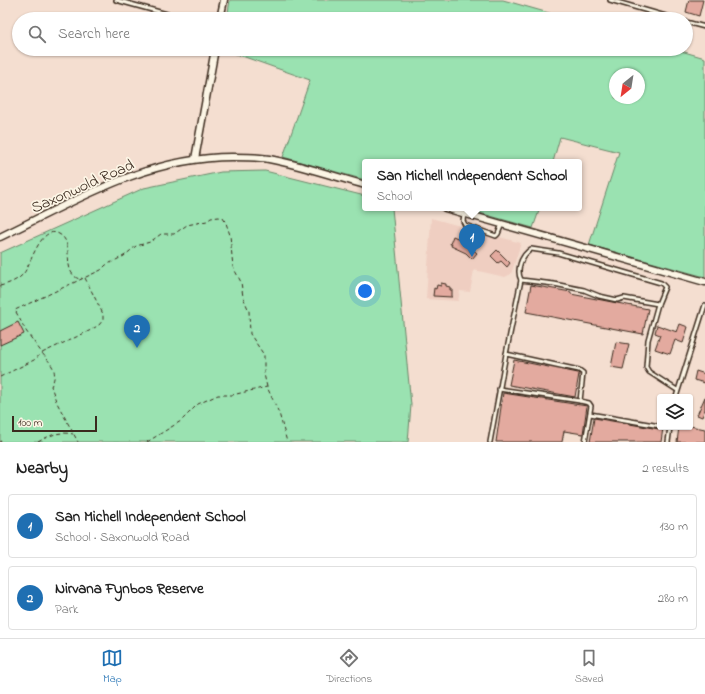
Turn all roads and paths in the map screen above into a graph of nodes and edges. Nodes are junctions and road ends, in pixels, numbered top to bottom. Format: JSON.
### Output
{"nodes":[{"id":1,"x":116,"y":0,"type":"edge"},
{"id":2,"x":224,"y":0,"type":"edge"},
{"id":3,"x":610,"y":0,"type":"edge"},
{"id":4,"x":160,"y":12,"type":"edge"},
{"id":5,"x":221,"y":12,"type":"edge"},
{"id":6,"x":652,"y":12,"type":"edge"},
{"id":7,"x":693,"y":24,"type":"edge"},
{"id":8,"x":705,"y":27,"type":"edge"},
{"id":9,"x":214,"y":56,"type":"edge"},
{"id":10,"x":195,"y":159,"type":"junction"},
{"id":11,"x":362,"y":185,"type":"edge"},
{"id":12,"x":454,"y":211,"type":"edge"},
{"id":13,"x":464,"y":214,"type":"junction"},
{"id":14,"x":502,"y":224,"type":"junction"},
{"id":15,"x":0,"y":237,"type":"edge"},
{"id":16,"x":84,"y":278,"type":"junction"},
{"id":17,"x":521,"y":280,"type":"junction"},
{"id":18,"x":705,"y":282,"type":"edge"},
{"id":19,"x":0,"y":286,"type":"edge"},
{"id":20,"x":658,"y":304,"type":"junction"},
{"id":21,"x":705,"y":305,"type":"edge"},
{"id":22,"x":42,"y":353,"type":"junction"},
{"id":23,"x":506,"y":354,"type":"junction"},
{"id":24,"x":0,"y":378,"type":"edge"},
{"id":25,"x":267,"y":387,"type":"junction"},
{"id":26,"x":499,"y":389,"type":"junction"},
{"id":27,"x":678,"y":390,"type":"junction"},
{"id":28,"x":677,"y":394,"type":"edge"},
{"id":29,"x":580,"y":401,"type":"junction"},
{"id":30,"x":590,"y":414,"type":"junction"},
{"id":31,"x":657,"y":425,"type":"edge"},
{"id":32,"x":669,"y":430,"type":"edge"},
{"id":33,"x":74,"y":434,"type":"junction"},
{"id":34,"x":38,"y":442,"type":"edge"},
{"id":35,"x":78,"y":442,"type":"edge"},
{"id":36,"x":147,"y":442,"type":"edge"},
{"id":37,"x":287,"y":442,"type":"edge"},
{"id":38,"x":490,"y":442,"type":"edge"},
{"id":39,"x":585,"y":442,"type":"edge"},
{"id":40,"x":668,"y":442,"type":"edge"}],
"edges":[{"from":1,"to":4,"type":"lane"},
{"from":2,"to":5,"type":"street"},
{"from":3,"to":6,"type":"lane"},
{"from":7,"to":8,"type":"lane"},
{"from":9,"to":10,"type":"street"},
{"from":10,"to":11,"type":"street","name":"Saxonwold Road"},
{"from":10,"to":15,"type":"street","name":"Saxonwold Road"},
{"from":12,"to":13,"type":"street"},
{"from":13,"to":14,"type":"street"},
{"from":13,"to":14,"type":"lane"},
{"from":14,"to":18,"type":"street"},
{"from":16,"to":19,"type":"path"},
{"from":16,"to":22,"type":"path"},
{"from":16,"to":22,"type":"path"},
{"from":16,"to":25,"type":"path"},
{"from":17,"to":20,"type":"lane"},
{"from":17,"to":20,"type":"lane"},
{"from":17,"to":23,"type":"lane"},
{"from":20,"to":27,"type":"lane"},
{"from":21,"to":27,"type":"lane"},
{"from":22,"to":24,"type":"path"},
{"from":22,"to":33,"type":"path"},
{"from":23,"to":26,"type":"lane"},
{"from":23,"to":29,"type":"lane"},
{"from":25,"to":36,"type":"path"},
{"from":25,"to":37,"type":"path"},
{"from":26,"to":29,"type":"lane"},
{"from":26,"to":38,"type":"lane"},
{"from":27,"to":28,"type":"lane"},
{"from":29,"to":30,"type":"lane"},
{"from":30,"to":31,"type":"lane"},
{"from":30,"to":39,"type":"lane"},
{"from":32,"to":40,"type":"lane"},
{"from":33,"to":34,"type":"path"},
{"from":33,"to":35,"type":"path"}]}
